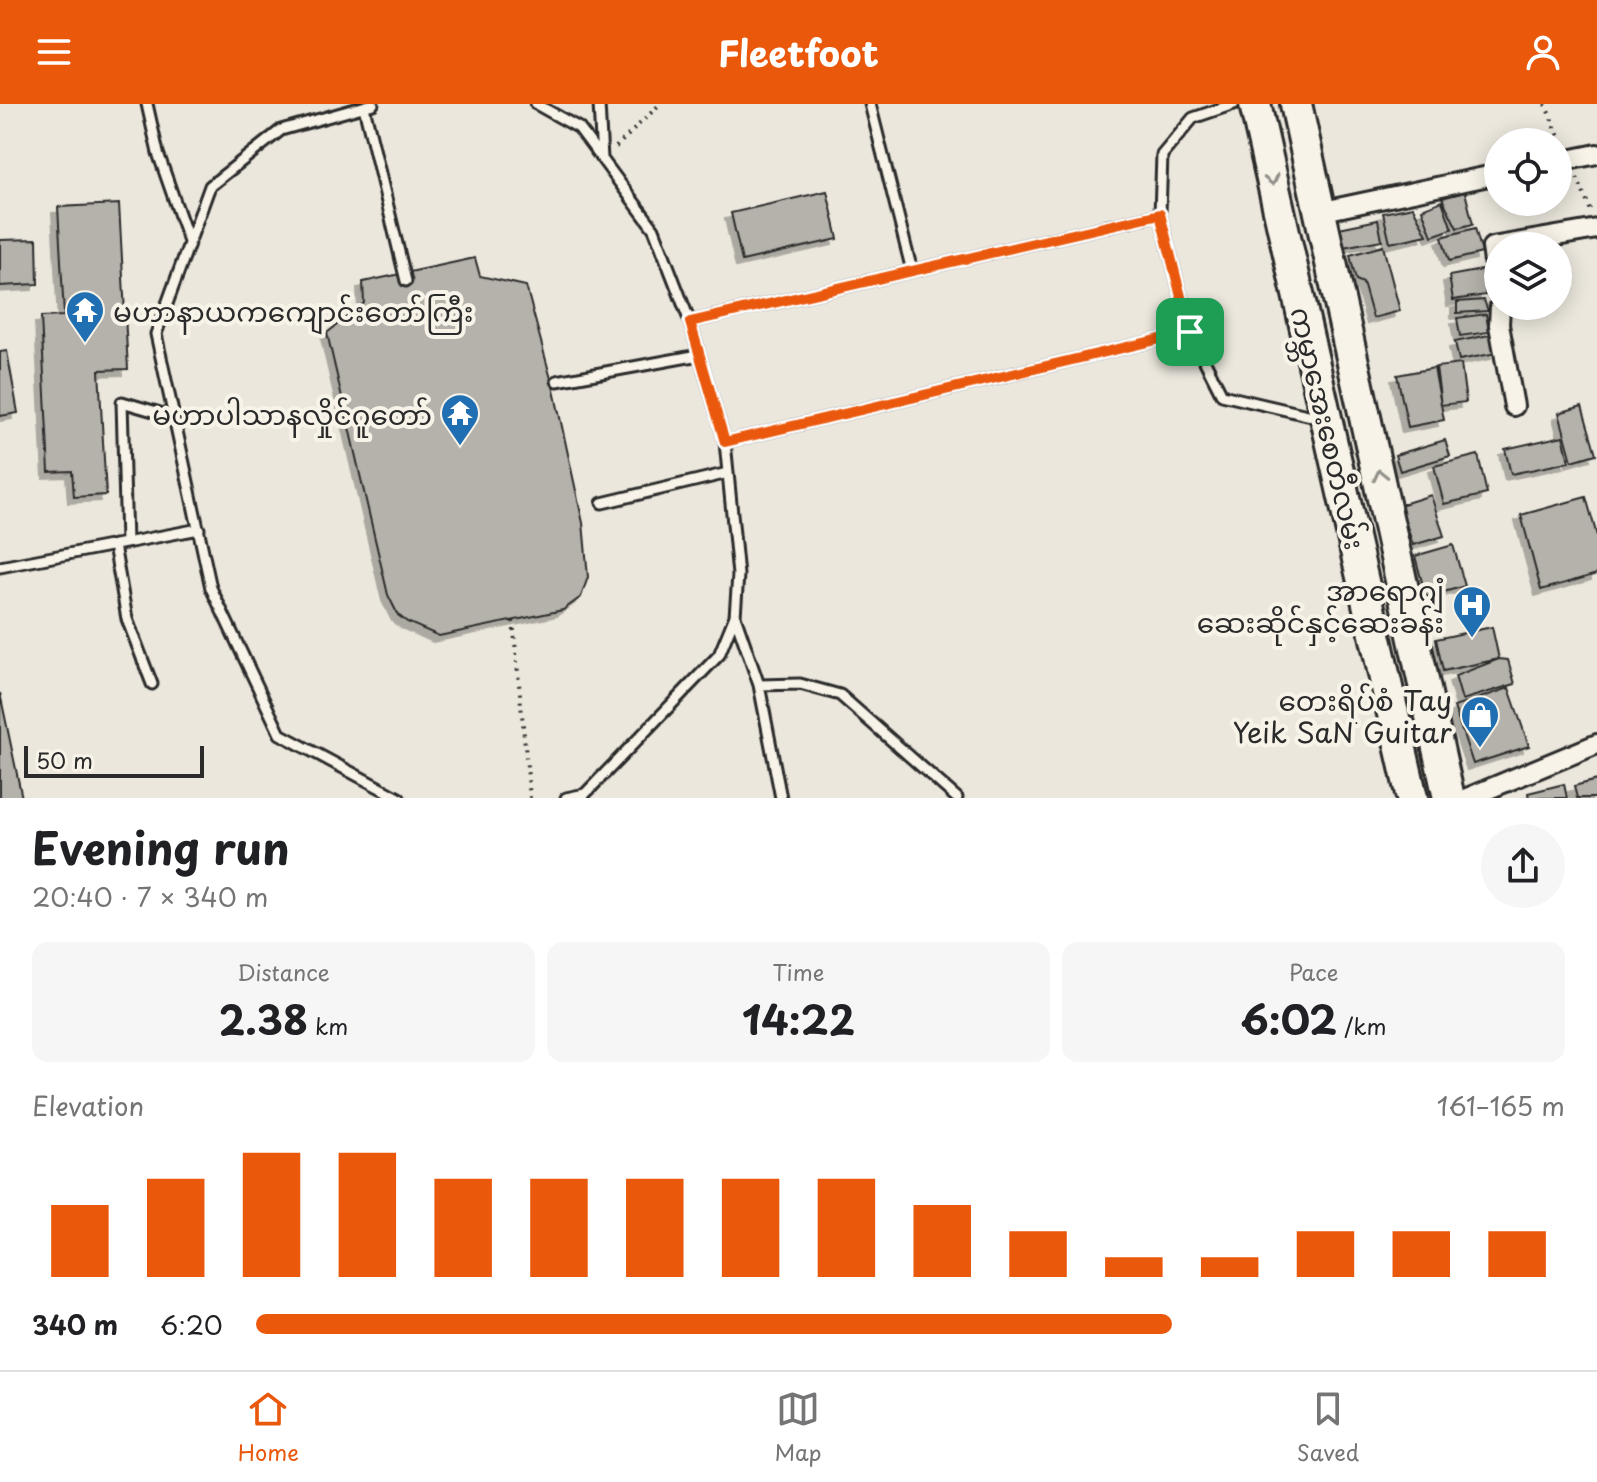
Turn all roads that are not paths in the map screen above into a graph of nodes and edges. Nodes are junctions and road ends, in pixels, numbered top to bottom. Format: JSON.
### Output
{"nodes":[{"id":1,"x":147,"y":104,"type":"edge"},
{"id":2,"x":536,"y":104,"type":"edge"},
{"id":3,"x":599,"y":104,"type":"edge"},
{"id":4,"x":870,"y":104,"type":"edge"},
{"id":5,"x":1296,"y":104,"type":"edge"},
{"id":6,"x":368,"y":105,"type":"edge"},
{"id":7,"x":1255,"y":105,"type":"edge"},
{"id":8,"x":1597,"y":154,"type":"edge"},
{"id":9,"x":602,"y":159,"type":"junction"},
{"id":10,"x":1572,"y":159,"type":"edge"},
{"id":11,"x":1484,"y":177,"type":"edge"},
{"id":12,"x":1319,"y":212,"type":"junction"},
{"id":13,"x":1160,"y":214,"type":"junction"},
{"id":14,"x":1597,"y":229,"type":"edge"},
{"id":15,"x":1572,"y":233,"type":"edge"},
{"id":16,"x":189,"y":243,"type":"junction"},
{"id":17,"x":912,"y":271,"type":"junction"},
{"id":18,"x":406,"y":281,"type":"dead end"},
{"id":19,"x":1499,"y":320,"type":"edge"},
{"id":20,"x":690,"y":322,"type":"junction"},
{"id":21,"x":1190,"y":332,"type":"junction"},
{"id":22,"x":699,"y":355,"type":"junction"},
{"id":23,"x":557,"y":381,"type":"dead end"},
{"id":24,"x":1514,"y":406,"type":"dead end"},
{"id":25,"x":174,"y":417,"type":"junction"},
{"id":26,"x":1367,"y":420,"type":"junction"},
{"id":27,"x":1328,"y":424,"type":"junction"},
{"id":28,"x":725,"y":442,"type":"junction"},
{"id":29,"x":728,"y":473,"type":"junction"},
{"id":30,"x":602,"y":503,"type":"dead end"},
{"id":31,"x":199,"y":529,"type":"junction"},
{"id":32,"x":1393,"y":532,"type":"junction"},
{"id":33,"x":1354,"y":540,"type":"junction"},
{"id":34,"x":126,"y":543,"type":"junction"},
{"id":35,"x":114,"y":545,"type":"junction"},
{"id":36,"x":0,"y":567,"type":"edge"},
{"id":37,"x":735,"y":616,"type":"junction"},
{"id":38,"x":152,"y":684,"type":"dead end"},
{"id":39,"x":759,"y":685,"type":"junction"},
{"id":40,"x":1597,"y":744,"type":"edge"},
{"id":41,"x":399,"y":798,"type":"edge"},
{"id":42,"x":566,"y":798,"type":"edge"},
{"id":43,"x":781,"y":798,"type":"edge"},
{"id":44,"x":957,"y":798,"type":"edge"},
{"id":45,"x":1412,"y":798,"type":"edge"},
{"id":46,"x":1449,"y":798,"type":"edge"},
{"id":47,"x":1467,"y":798,"type":"edge"}],
"edges":[{"from":1,"to":16,"type":"lane"},
{"from":2,"to":9,"type":"lane"},
{"from":3,"to":9,"type":"lane"},
{"from":4,"to":17,"type":"lane"},
{"from":5,"to":12,"type":"main road","name":"ကမ္ဘာအေးစေတီလမ်း"},
{"from":6,"to":16,"type":"lane"},
{"from":6,"to":18,"type":"lane"},
{"from":7,"to":13,"type":"lane"},
{"from":7,"to":27,"type":"main road","name":"ကမ္ဘာအေးစေတီလမ်း","one_way":true},
{"from":8,"to":10,"type":"street"},
{"from":9,"to":20,"type":"lane"},
{"from":11,"to":12,"type":"street"},
{"from":12,"to":26,"type":"main road","name":"ကမ္ဘာအေးစေတီလမ်း"},
{"from":13,"to":17,"type":"lane"},
{"from":13,"to":21,"type":"lane"},
{"from":14,"to":15,"type":"street"},
{"from":16,"to":25,"type":"lane"},
{"from":17,"to":20,"type":"lane"},
{"from":19,"to":24,"type":"street"},
{"from":20,"to":22,"type":"lane"},
{"from":21,"to":27,"type":"lane"},
{"from":21,"to":28,"type":"lane"},
{"from":22,"to":23,"type":"lane"},
{"from":22,"to":28,"type":"lane"},
{"from":25,"to":31,"type":"lane"},
{"from":25,"to":34,"type":"lane"},
{"from":26,"to":27,"type":"main road"},
{"from":32,"to":26,"type":"main road","name":"ကမ္ဘာအေးစေတီလမ်း","one_way":true},
{"from":27,"to":33,"type":"main road","name":"ကမ္ဘာအေးစေတီလမ်း"},
{"from":28,"to":29,"type":"lane"},
{"from":29,"to":30,"type":"lane"},
{"from":29,"to":37,"type":"lane"},
{"from":31,"to":34,"type":"lane"},
{"from":31,"to":41,"type":"lane"},
{"from":32,"to":33,"type":"main road"},
{"from":32,"to":46,"type":"main road","name":"ကမ္ဘာအေးစေတီလမ်း"},
{"from":33,"to":45,"type":"main road","name":"ကမ္ဘာအေးစေတီလမ်း"},
{"from":34,"to":35,"type":"lane"},
{"from":35,"to":36,"type":"lane"},
{"from":35,"to":38,"type":"lane"},
{"from":37,"to":39,"type":"lane"},
{"from":37,"to":42,"type":"lane"},
{"from":39,"to":43,"type":"lane"},
{"from":39,"to":44,"type":"lane"},
{"from":40,"to":47,"type":"street"}]}
